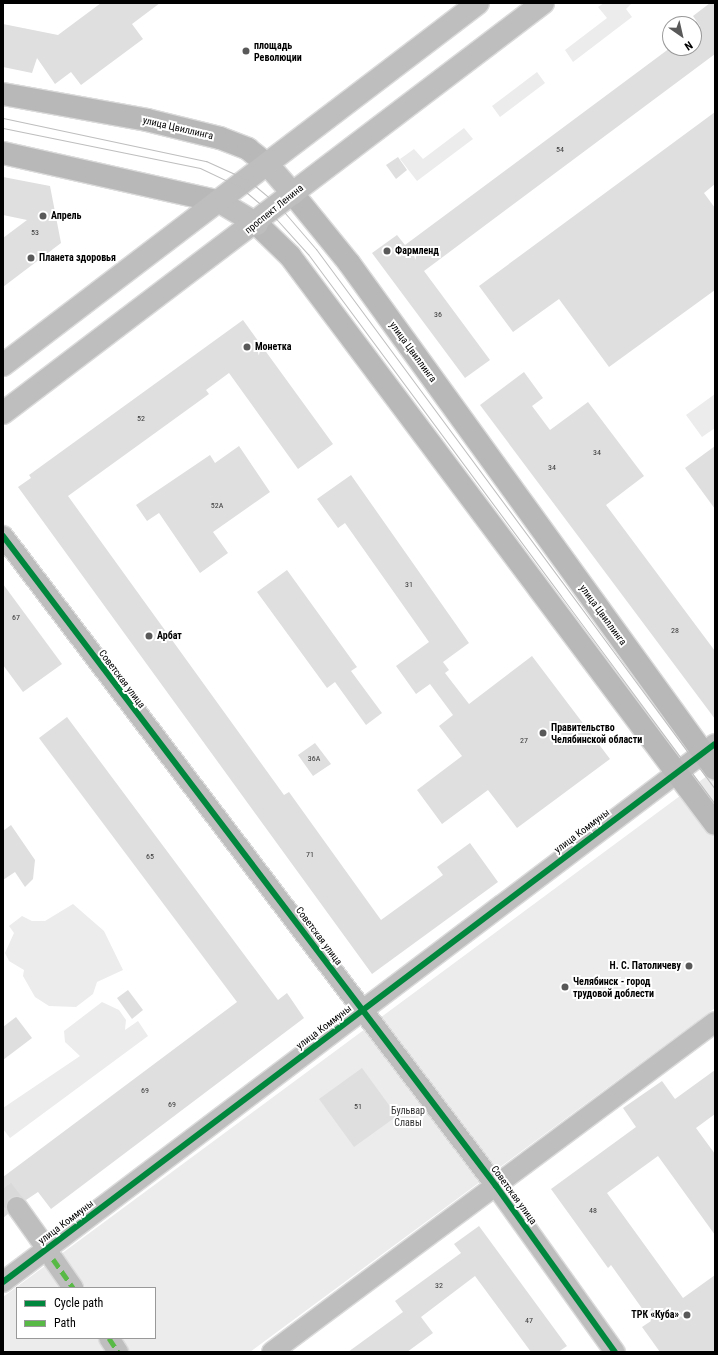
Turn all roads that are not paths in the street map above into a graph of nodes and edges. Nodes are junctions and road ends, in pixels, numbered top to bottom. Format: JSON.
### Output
{"nodes":[{"id":1,"x":478,"y":3,"type":"edge"},
{"id":2,"x":543,"y":3,"type":"edge"},
{"id":3,"x":3,"y":94,"type":"edge"},
{"id":4,"x":3,"y":153,"type":"edge"},
{"id":5,"x":268,"y":165,"type":"junction"},
{"id":6,"x":293,"y":194,"type":"junction"},
{"id":7,"x":220,"y":202,"type":"junction"},
{"id":8,"x":257,"y":224,"type":"junction"},
{"id":9,"x":3,"y":365,"type":"edge"},
{"id":10,"x":3,"y":414,"type":"edge"},
{"id":11,"x":3,"y":536,"type":"edge"},
{"id":12,"x":711,"y":755,"type":"edge"},
{"id":13,"x":676,"y":772,"type":"junction"},
{"id":14,"x":715,"y":824,"type":"edge"},
{"id":15,"x":363,"y":1010,"type":"junction"},
{"id":16,"x":715,"y":1022,"type":"edge"},
{"id":17,"x":496,"y":1186,"type":"junction"},
{"id":18,"x":17,"y":1207,"type":"tunnel mouth"},
{"id":19,"x":50,"y":1254,"type":"junction"},
{"id":20,"x":3,"y":1282,"type":"edge"},
{"id":21,"x":72,"y":1287,"type":"edge"},
{"id":22,"x":109,"y":1339,"type":"edge"},
{"id":23,"x":118,"y":1352,"type":"edge"},
{"id":24,"x":272,"y":1352,"type":"edge"},
{"id":25,"x":615,"y":1352,"type":"edge"}],
"edges":[{"from":1,"to":5,"type":"main road"},
{"from":2,"to":6,"type":"main road","name":"проспект Ленина"},
{"from":3,"to":5,"type":"main road","name":"улица Цвиллинга"},
{"from":4,"to":7,"type":"main road"},
{"from":5,"to":6,"type":"main road","name":"улица Цвиллинга"},
{"from":5,"to":7,"type":"main road"},
{"from":6,"to":8,"type":"main road","name":"проспект Ленина"},
{"from":6,"to":12,"type":"main road","name":"улица Цвиллинга"},
{"from":7,"to":8,"type":"main road"},
{"from":7,"to":9,"type":"main road"},
{"from":8,"to":10,"type":"main road","name":"проспект Ленина"},
{"from":8,"to":13,"type":"main road"},
{"from":11,"to":15,"type":"street","name":"Советская улица"},
{"from":12,"to":13,"type":"street","name":"улица Коммуны"},
{"from":13,"to":14,"type":"main road"},
{"from":13,"to":15,"type":"street","name":"улица Коммуны"},
{"from":15,"to":17,"type":"street","name":"Советская улица"},
{"from":15,"to":19,"type":"street","name":"улица Коммуны"},
{"from":16,"to":17,"type":"street"},
{"from":17,"to":24,"type":"street"},
{"from":17,"to":25,"type":"street","name":"Советская улица"},
{"from":18,"to":19,"type":"street"},
{"from":19,"to":20,"type":"street","name":"улица Коммуны"},
{"from":19,"to":21,"type":"street"},
{"from":22,"to":23,"type":"street"}]}
